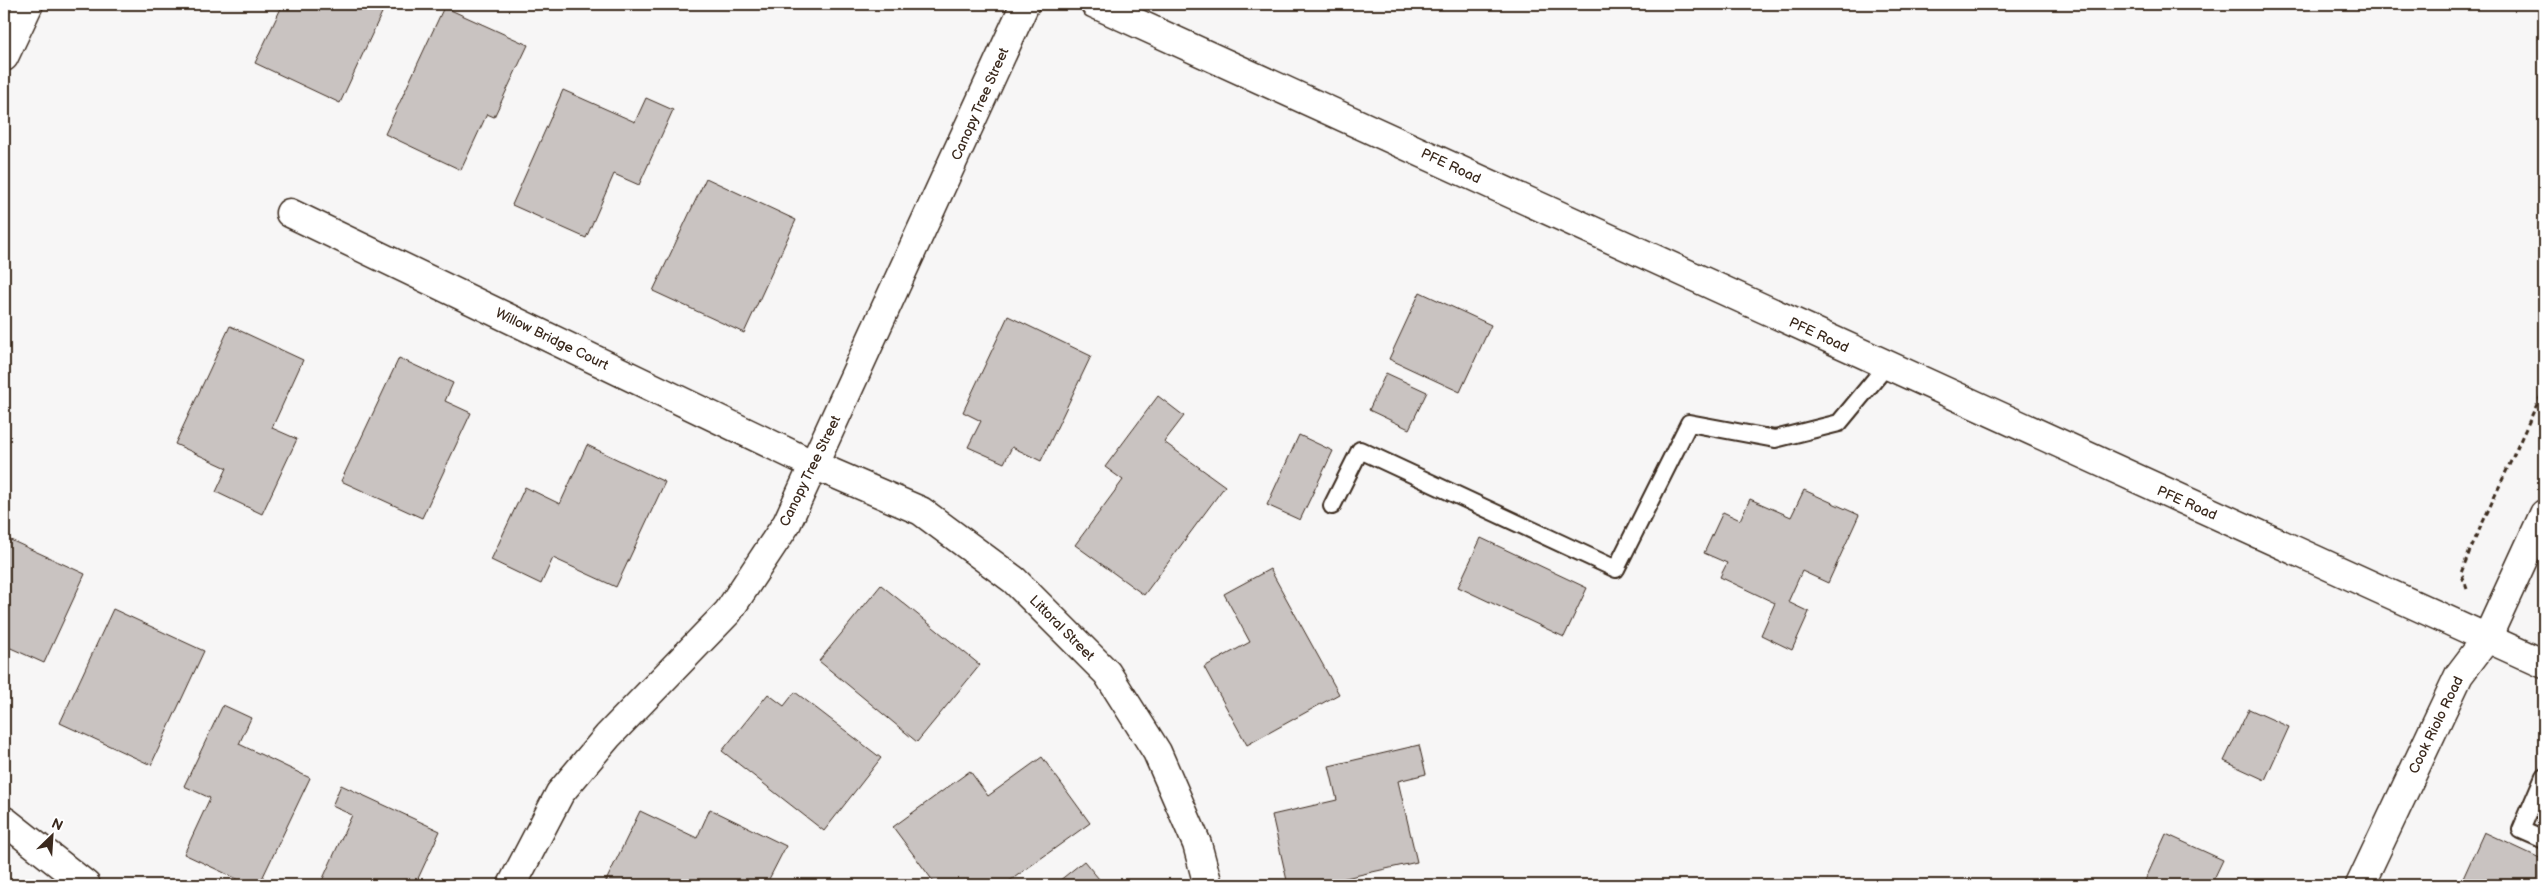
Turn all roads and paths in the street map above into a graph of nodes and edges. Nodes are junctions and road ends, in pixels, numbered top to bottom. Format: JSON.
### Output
{"nodes":[{"id":1,"x":29,"y":4,"type":"edge"},
{"id":2,"x":1025,"y":4,"type":"edge"},
{"id":3,"x":1095,"y":4,"type":"edge"},
{"id":4,"x":4,"y":57,"type":"edge"},
{"id":5,"x":290,"y":213,"type":"dead end"},
{"id":6,"x":1886,"y":366,"type":"junction"},
{"id":7,"x":2544,"y":389,"type":"edge"},
{"id":8,"x":814,"y":465,"type":"junction"},
{"id":9,"x":1332,"y":506,"type":"dead end"},
{"id":10,"x":2541,"y":527,"type":"edge"},
{"id":11,"x":2487,"y":638,"type":"junction"},
{"id":12,"x":2544,"y":664,"type":"edge"},
{"id":13,"x":2544,"y":776,"type":"edge"},
{"id":14,"x":5,"y":820,"type":"edge"},
{"id":15,"x":2544,"y":840,"type":"edge"},
{"id":16,"x":86,"y":885,"type":"edge"},
{"id":17,"x":512,"y":885,"type":"edge"},
{"id":18,"x":1208,"y":885,"type":"edge"},
{"id":19,"x":2360,"y":885,"type":"edge"}],
"edges":[{"from":1,"to":4,"type":"street"},
{"from":2,"to":8,"type":"street","name":"Canopy Tree Street"},
{"from":3,"to":6,"type":"street","name":"PFE Road"},
{"from":5,"to":8,"type":"street","name":"Willow Bridge Court"},
{"from":6,"to":9,"type":"lane"},
{"from":6,"to":11,"type":"street","name":"PFE Road"},
{"from":7,"to":11,"type":"path"},
{"from":8,"to":17,"type":"street","name":"Canopy Tree Street"},
{"from":8,"to":18,"type":"street","name":"Littoral Street"},
{"from":10,"to":11,"type":"street","name":"Cook Riolo Road"},
{"from":11,"to":12,"type":"street","name":"PFE Road"},
{"from":11,"to":19,"type":"street","name":"Cook Riolo Road"},
{"from":13,"to":15,"type":"lane"},
{"from":14,"to":16,"type":"street"}]}
